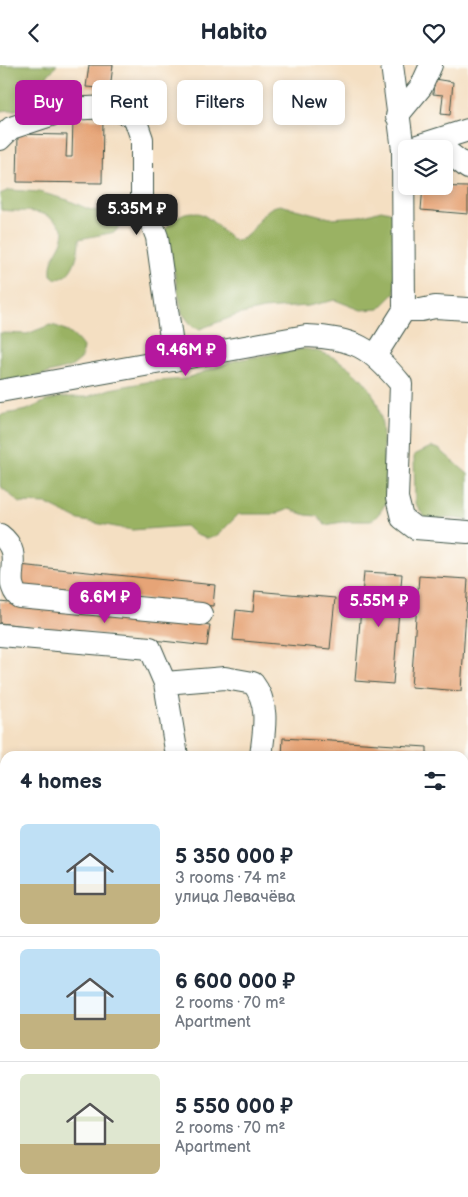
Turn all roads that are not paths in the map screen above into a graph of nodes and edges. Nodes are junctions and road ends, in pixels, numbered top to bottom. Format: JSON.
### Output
{"nodes":[{"id":1,"x":392,"y":65,"type":"edge"},
{"id":2,"x":431,"y":65,"type":"edge"},
{"id":3,"x":397,"y":116,"type":"junction"},
{"id":4,"x":468,"y":130,"type":"edge"},
{"id":5,"x":0,"y":139,"type":"edge"},
{"id":6,"x":404,"y":140,"type":"edge"},
{"id":7,"x":450,"y":140,"type":"edge"},
{"id":8,"x":453,"y":156,"type":"edge"},
{"id":9,"x":468,"y":168,"type":"edge"},
{"id":10,"x":405,"y":195,"type":"edge"},
{"id":11,"x":468,"y":309,"type":"edge"},
{"id":12,"x":404,"y":310,"type":"junction"},
{"id":13,"x":375,"y":356,"type":"junction"},
{"id":14,"x":174,"y":360,"type":"junction"},
{"id":15,"x":0,"y":391,"type":"edge"},
{"id":16,"x":468,"y":532,"type":"edge"},
{"id":17,"x":0,"y":535,"type":"edge"},
{"id":18,"x":201,"y":614,"type":"dead end"},
{"id":19,"x":0,"y":635,"type":"edge"},
{"id":20,"x":165,"y":683,"type":"junction"},
{"id":21,"x":176,"y":751,"type":"edge"},
{"id":22,"x":262,"y":751,"type":"edge"}],
"edges":[{"from":1,"to":3,"type":"street"},
{"from":2,"to":3,"type":"street"},
{"from":3,"to":6,"type":"street"},
{"from":4,"to":7,"type":"street"},
{"from":5,"to":14,"type":"street"},
{"from":8,"to":9,"type":"street"},
{"from":10,"to":12,"type":"street"},
{"from":11,"to":12,"type":"street"},
{"from":12,"to":13,"type":"street"},
{"from":13,"to":14,"type":"street"},
{"from":13,"to":16,"type":"street"},
{"from":14,"to":15,"type":"street"},
{"from":17,"to":18,"type":"street"},
{"from":19,"to":20,"type":"street"},
{"from":20,"to":21,"type":"street"},
{"from":20,"to":22,"type":"street"}]}
